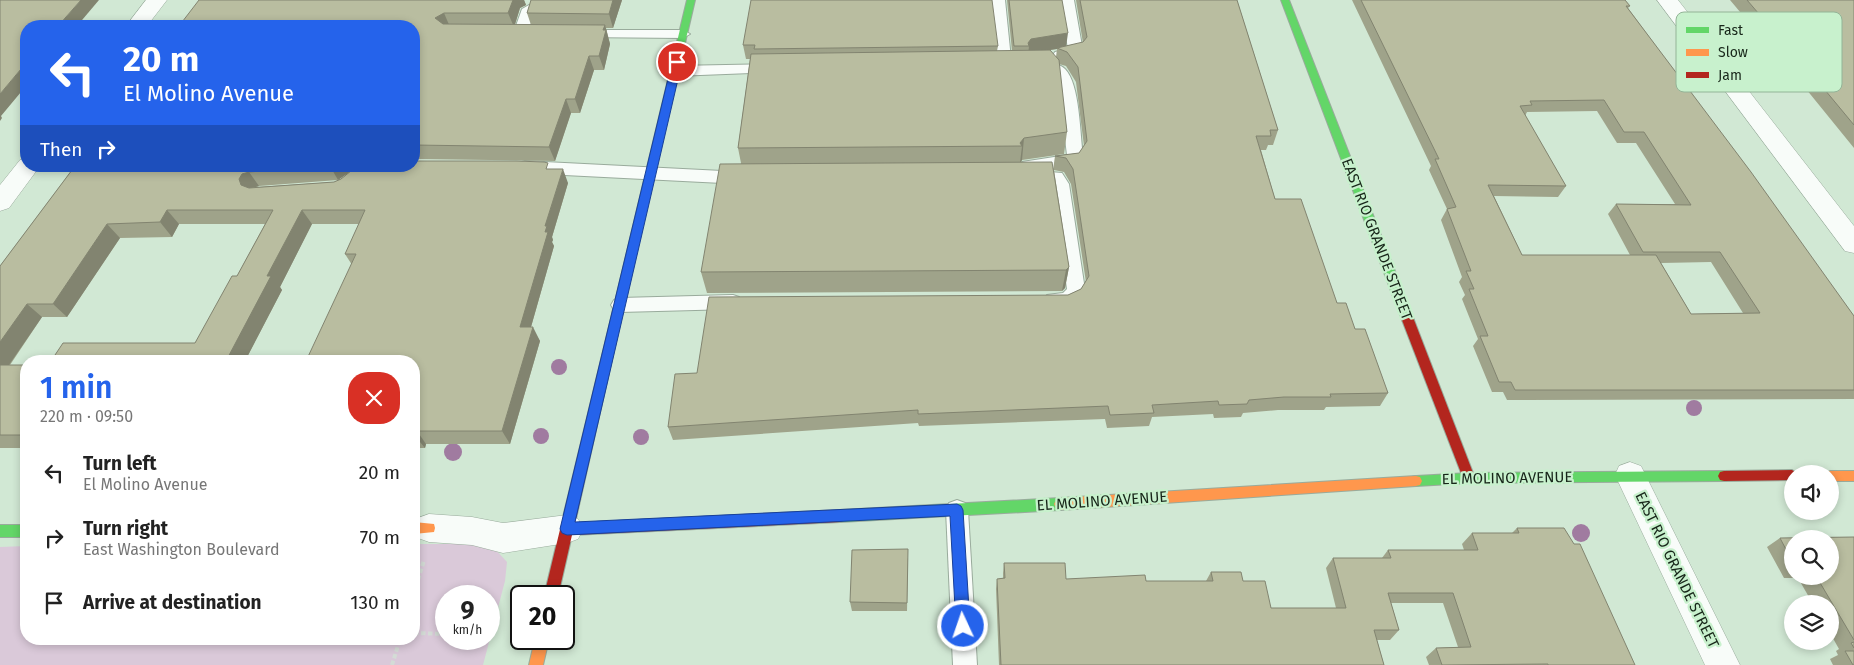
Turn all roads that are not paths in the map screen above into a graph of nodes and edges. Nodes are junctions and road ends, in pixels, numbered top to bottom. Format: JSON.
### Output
{"nodes":[{"id":1,"x":156,"y":0,"type":"edge"},
{"id":2,"x":691,"y":0,"type":"edge"},
{"id":3,"x":998,"y":0,"type":"edge"},
{"id":4,"x":1068,"y":0,"type":"edge"},
{"id":5,"x":1285,"y":0,"type":"edge"},
{"id":6,"x":1667,"y":0,"type":"edge"},
{"id":7,"x":529,"y":9,"type":"edge"},
{"id":8,"x":1676,"y":12,"type":"edge"},
{"id":9,"x":141,"y":20,"type":"edge"},
{"id":10,"x":503,"y":34,"type":"edge"},
{"id":11,"x":520,"y":34,"type":"junction"},
{"id":12,"x":540,"y":34,"type":"edge"},
{"id":13,"x":568,"y":34,"type":"edge"},
{"id":14,"x":683,"y":34,"type":"junction"},
{"id":15,"x":1004,"y":59,"type":"junction"},
{"id":16,"x":790,"y":65,"type":"edge"},
{"id":17,"x":676,"y":67,"type":"junction"},
{"id":18,"x":1738,"y":92,"type":"edge"},
{"id":19,"x":512,"y":167,"type":"edge"},
{"id":20,"x":651,"y":171,"type":"junction"},
{"id":21,"x":23,"y":172,"type":"edge"},
{"id":22,"x":756,"y":173,"type":"edge"},
{"id":23,"x":0,"y":202,"type":"edge"},
{"id":24,"x":1854,"y":244,"type":"edge"},
{"id":25,"x":1036,"y":300,"type":"edge"},
{"id":26,"x":753,"y":302,"type":"edge"},
{"id":27,"x":620,"y":306,"type":"junction"},
{"id":28,"x":1630,"y":475,"type":"junction"},
{"id":29,"x":1784,"y":476,"type":"edge"},
{"id":30,"x":1839,"y":476,"type":"edge"},
{"id":31,"x":1854,"y":476,"type":"edge"},
{"id":32,"x":1469,"y":478,"type":"junction"},
{"id":33,"x":957,"y":510,"type":"junction"},
{"id":34,"x":421,"y":528,"type":"edge"},
{"id":35,"x":567,"y":529,"type":"junction"},
{"id":36,"x":20,"y":531,"type":"edge"},
{"id":37,"x":0,"y":532,"type":"edge"},
{"id":38,"x":554,"y":585,"type":"edge"},
{"id":39,"x":539,"y":650,"type":"edge"},
{"id":40,"x":536,"y":665,"type":"edge"},
{"id":41,"x":965,"y":665,"type":"edge"},
{"id":42,"x":1723,"y":665,"type":"edge"}],
"edges":[{"from":1,"to":9,"type":"street"},
{"from":2,"to":14,"type":"street"},
{"from":3,"to":15,"type":"lane"},
{"from":4,"to":15,"type":"lane"},
{"from":5,"to":32,"type":"street","name":"EAST RIO GRANDE STREET"},
{"from":6,"to":8,"type":"street"},
{"from":7,"to":11,"type":"lane"},
{"from":10,"to":11,"type":"lane"},
{"from":11,"to":12,"type":"lane"},
{"from":13,"to":14,"type":"lane"},
{"from":14,"to":17,"type":"street"},
{"from":15,"to":25,"type":"lane"},
{"from":16,"to":17,"type":"lane"},
{"from":17,"to":20,"type":"street"},
{"from":18,"to":24,"type":"street"},
{"from":19,"to":20,"type":"lane"},
{"from":20,"to":22,"type":"lane"},
{"from":20,"to":27,"type":"street"},
{"from":21,"to":23,"type":"street"},
{"from":26,"to":27,"type":"lane"},
{"from":27,"to":35,"type":"street"},
{"from":28,"to":29,"type":"street","name":"EL MOLINO AVENUE"},
{"from":28,"to":32,"type":"street","name":"EL MOLINO AVENUE"},
{"from":28,"to":42,"type":"street","name":"EAST RIO GRANDE STREET"},
{"from":30,"to":31,"type":"street"},
{"from":32,"to":33,"type":"street","name":"EL MOLINO AVENUE"},
{"from":33,"to":35,"type":"street","name":"EL MOLINO AVENUE"},
{"from":33,"to":41,"type":"lane"},
{"from":34,"to":35,"type":"street","name":"EL MOLINO AVENUE"},
{"from":35,"to":38,"type":"street"},
{"from":36,"to":37,"type":"street"},
{"from":39,"to":40,"type":"street"}]}
